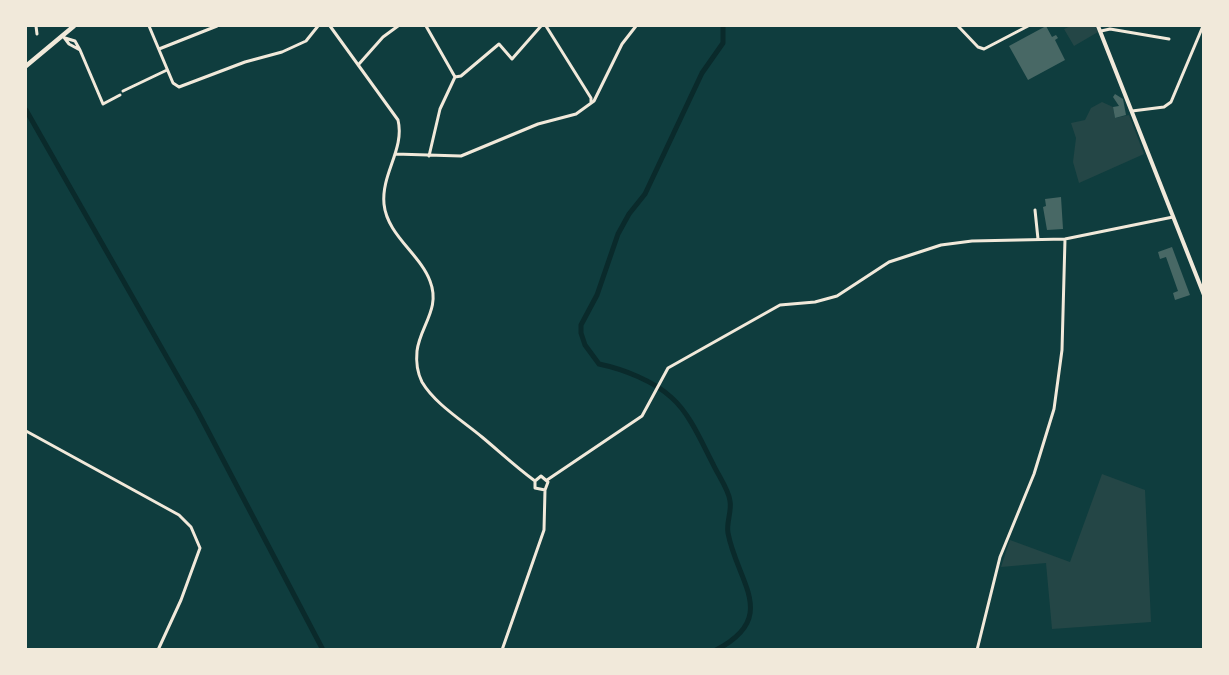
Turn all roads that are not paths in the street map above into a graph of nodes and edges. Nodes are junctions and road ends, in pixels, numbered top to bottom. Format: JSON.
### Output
{"nodes":[{"id":1,"x":36,"y":26,"type":"edge"},
{"id":2,"x":74,"y":26,"type":"edge"},
{"id":3,"x":149,"y":26,"type":"edge"},
{"id":4,"x":217,"y":26,"type":"edge"},
{"id":5,"x":318,"y":26,"type":"edge"},
{"id":6,"x":330,"y":26,"type":"edge"},
{"id":7,"x":398,"y":26,"type":"edge"},
{"id":8,"x":426,"y":26,"type":"edge"},
{"id":9,"x":543,"y":26,"type":"edge"},
{"id":10,"x":636,"y":26,"type":"edge"},
{"id":11,"x":958,"y":26,"type":"edge"},
{"id":12,"x":1028,"y":26,"type":"edge"},
{"id":13,"x":1098,"y":26,"type":"edge"},
{"id":14,"x":1203,"y":26,"type":"edge"},
{"id":15,"x":1101,"y":31,"type":"junction"},
{"id":16,"x":37,"y":34,"type":"dead end"},
{"id":17,"x":64,"y":37,"type":"junction"},
{"id":18,"x":1169,"y":39,"type":"dead end"},
{"id":19,"x":159,"y":49,"type":"junction"},
{"id":20,"x":359,"y":64,"type":"junction"},
{"id":21,"x":26,"y":66,"type":"edge"},
{"id":22,"x":167,"y":70,"type":"junction"},
{"id":23,"x":455,"y":77,"type":"junction"},
{"id":24,"x":123,"y":91,"type":"dead end"},
{"id":25,"x":120,"y":95,"type":"dead end"},
{"id":26,"x":591,"y":102,"type":"junction"},
{"id":27,"x":1132,"y":111,"type":"junction"},
{"id":28,"x":395,"y":154,"type":"junction"},
{"id":29,"x":429,"y":156,"type":"junction"},
{"id":30,"x":1035,"y":210,"type":"dead end"},
{"id":31,"x":1173,"y":218,"type":"junction"},
{"id":32,"x":1038,"y":239,"type":"junction"},
{"id":33,"x":1065,"y":239,"type":"junction"},
{"id":34,"x":1203,"y":295,"type":"edge"},
{"id":35,"x":26,"y":431,"type":"edge"},
{"id":36,"x":548,"y":480,"type":"junction"},
{"id":37,"x":535,"y":481,"type":"junction"},
{"id":38,"x":545,"y":490,"type":"junction"},
{"id":39,"x":158,"y":650,"type":"edge"},
{"id":40,"x":502,"y":650,"type":"edge"},
{"id":41,"x":977,"y":650,"type":"edge"}],
"edges":[{"from":1,"to":16,"type":"street"},
{"from":2,"to":17,"type":"main road"},
{"from":3,"to":19,"type":"street"},
{"from":4,"to":19,"type":"street"},
{"from":5,"to":22,"type":"street"},
{"from":6,"to":20,"type":"street"},
{"from":7,"to":20,"type":"street"},
{"from":8,"to":23,"type":"street"},
{"from":9,"to":23,"type":"street"},
{"from":9,"to":26,"type":"street"},
{"from":10,"to":26,"type":"street"},
{"from":11,"to":12,"type":"street"},
{"from":13,"to":15,"type":"street"},
{"from":14,"to":27,"type":"street"},
{"from":15,"to":18,"type":"street"},
{"from":15,"to":27,"type":"street"},
{"from":17,"to":21,"type":"main road"},
{"from":17,"to":25,"type":"street"},
{"from":19,"to":22,"type":"street"},
{"from":20,"to":28,"type":"street"},
{"from":22,"to":24,"type":"street"},
{"from":23,"to":29,"type":"street"},
{"from":26,"to":29,"type":"street"},
{"from":27,"to":31,"type":"street"},
{"from":28,"to":29,"type":"street"},
{"from":28,"to":37,"type":"street"},
{"from":30,"to":32,"type":"street"},
{"from":31,"to":33,"type":"street"},
{"from":31,"to":34,"type":"street"},
{"from":32,"to":33,"type":"street"},
{"from":32,"to":36,"type":"street"},
{"from":33,"to":41,"type":"street"},
{"from":35,"to":39,"type":"street"},
{"from":36,"to":37,"type":"street"},
{"from":36,"to":38,"type":"street"},
{"from":37,"to":38,"type":"street"},
{"from":38,"to":40,"type":"street"}]}
